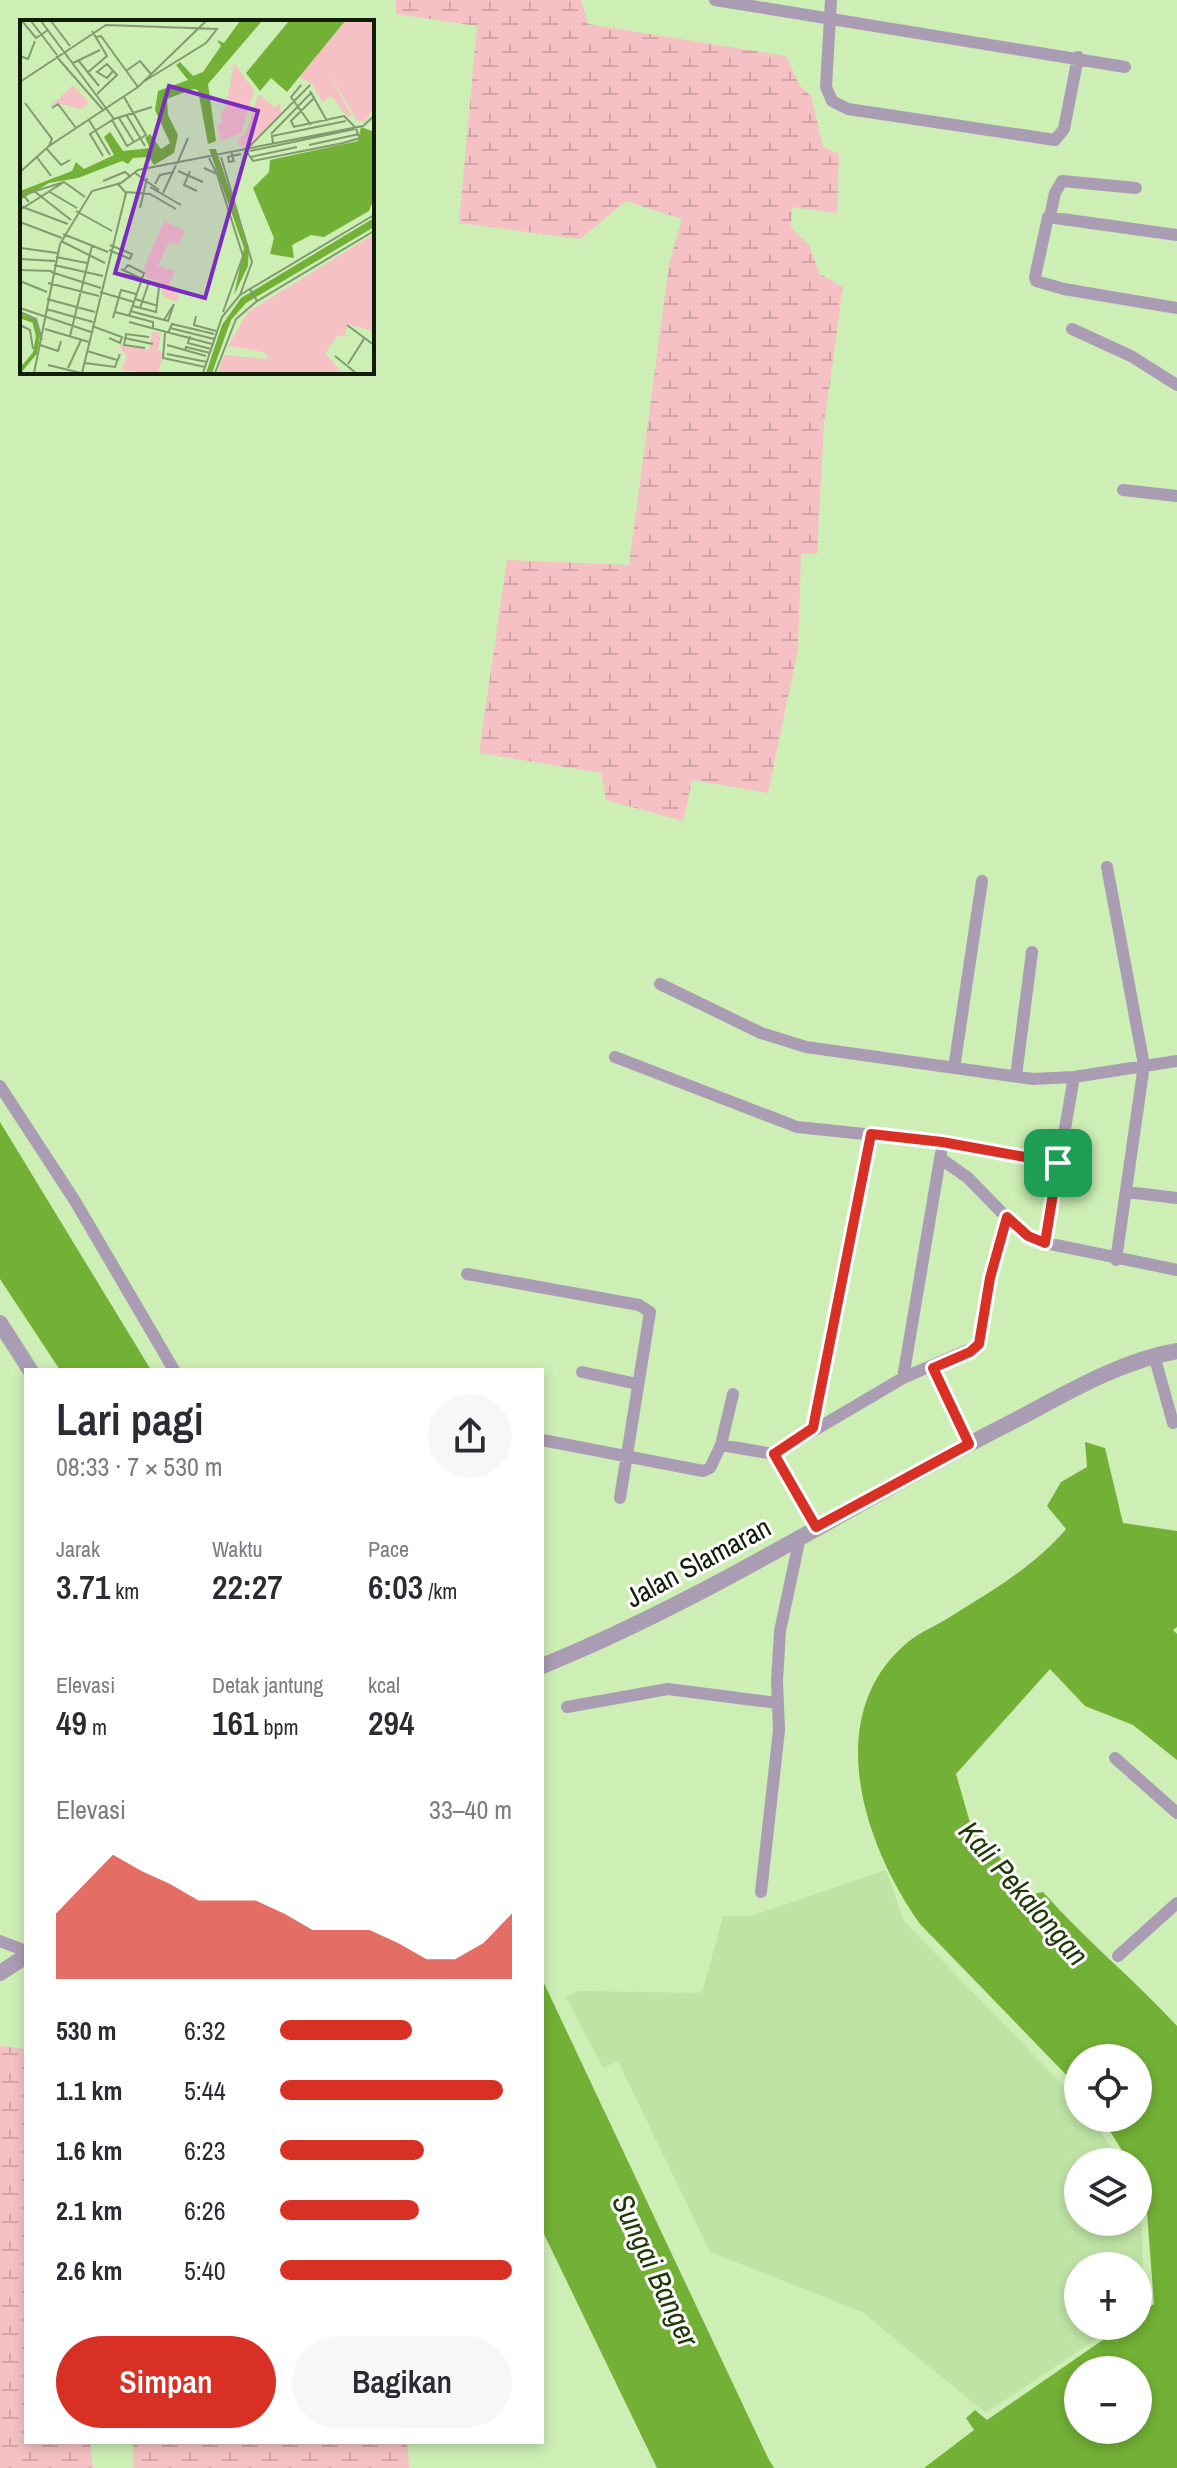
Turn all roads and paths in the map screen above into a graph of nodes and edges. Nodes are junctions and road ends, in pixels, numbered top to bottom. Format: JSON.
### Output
{"nodes":[{"id":1,"x":715,"y":0,"type":"edge"},
{"id":2,"x":831,"y":0,"type":"edge"},
{"id":3,"x":734,"y":2,"type":"edge"},
{"id":4,"x":830,"y":19,"type":"junction"},
{"id":5,"x":1078,"y":57,"type":"junction"},
{"id":6,"x":1125,"y":67,"type":"dead end"},
{"id":7,"x":1136,"y":188,"type":"dead end"},
{"id":8,"x":1050,"y":216,"type":"junction"},
{"id":9,"x":1177,"y":235,"type":"edge"},
{"id":10,"x":1177,"y":308,"type":"edge"},
{"id":11,"x":1072,"y":329,"type":"dead end"},
{"id":12,"x":1177,"y":385,"type":"edge"},
{"id":13,"x":1123,"y":490,"type":"dead end"},
{"id":14,"x":1177,"y":496,"type":"edge"},
{"id":15,"x":1107,"y":867,"type":"dead end"},
{"id":16,"x":982,"y":881,"type":"dead end"},
{"id":17,"x":1032,"y":952,"type":"dead end"},
{"id":18,"x":660,"y":984,"type":"dead end"},
{"id":19,"x":615,"y":1057,"type":"dead end"},
{"id":20,"x":1177,"y":1061,"type":"edge"},
{"id":21,"x":1144,"y":1065,"type":"junction"},
{"id":22,"x":954,"y":1068,"type":"junction"},
{"id":23,"x":1016,"y":1076,"type":"junction"},
{"id":24,"x":1074,"y":1077,"type":"junction"},
{"id":25,"x":0,"y":1086,"type":"edge"},
{"id":26,"x":871,"y":1134,"type":"junction"},
{"id":27,"x":942,"y":1142,"type":"junction"},
{"id":28,"x":940,"y":1158,"type":"junction"},
{"id":29,"x":1058,"y":1163,"type":"junction"},
{"id":30,"x":1127,"y":1192,"type":"junction"},
{"id":31,"x":1177,"y":1198,"type":"edge"},
{"id":32,"x":1007,"y":1217,"type":"junction"},
{"id":33,"x":1045,"y":1243,"type":"junction"},
{"id":34,"x":1116,"y":1260,"type":"junction"},
{"id":35,"x":1177,"y":1270,"type":"edge"},
{"id":36,"x":467,"y":1274,"type":"dead end"},
{"id":37,"x":0,"y":1323,"type":"edge"},
{"id":38,"x":1177,"y":1351,"type":"edge"},
{"id":39,"x":1154,"y":1355,"type":"junction"},
{"id":40,"x":29,"y":1368,"type":"edge"},
{"id":41,"x":173,"y":1368,"type":"edge"},
{"id":42,"x":933,"y":1368,"type":"junction"},
{"id":43,"x":582,"y":1372,"type":"dead end"},
{"id":44,"x":903,"y":1378,"type":"junction"},
{"id":45,"x":637,"y":1384,"type":"junction"},
{"id":46,"x":733,"y":1394,"type":"dead end"},
{"id":47,"x":1173,"y":1423,"type":"dead end"},
{"id":48,"x":813,"y":1428,"type":"junction"},
{"id":49,"x":544,"y":1440,"type":"edge"},
{"id":50,"x":969,"y":1444,"type":"junction"},
{"id":51,"x":721,"y":1445,"type":"junction"},
{"id":52,"x":774,"y":1454,"type":"junction"},
{"id":53,"x":626,"y":1457,"type":"junction"},
{"id":54,"x":620,"y":1498,"type":"dead end"},
{"id":55,"x":816,"y":1527,"type":"junction"},
{"id":56,"x":800,"y":1537,"type":"junction"},
{"id":57,"x":544,"y":1665,"type":"edge"},
{"id":58,"x":777,"y":1703,"type":"junction"},
{"id":59,"x":567,"y":1707,"type":"dead end"},
{"id":60,"x":1115,"y":1758,"type":"dead end"},
{"id":61,"x":1177,"y":1813,"type":"edge"},
{"id":62,"x":761,"y":1892,"type":"dead end"},
{"id":63,"x":1177,"y":1903,"type":"edge"},
{"id":64,"x":0,"y":1941,"type":"edge"},
{"id":65,"x":24,"y":1953,"type":"edge"},
{"id":66,"x":24,"y":1955,"type":"edge"},
{"id":67,"x":1118,"y":1956,"type":"dead end"},
{"id":68,"x":0,"y":1973,"type":"edge"}],
"edges":[{"from":1,"to":3,"type":"street"},
{"from":2,"to":4,"type":"street"},
{"from":3,"to":4,"type":"street"},
{"from":4,"to":5,"type":"street"},
{"from":4,"to":5,"type":"street"},
{"from":5,"to":6,"type":"street"},
{"from":7,"to":8,"type":"street"},
{"from":8,"to":9,"type":"street"},
{"from":8,"to":10,"type":"street"},
{"from":11,"to":12,"type":"street"},
{"from":13,"to":14,"type":"street"},
{"from":15,"to":21,"type":"street"},
{"from":16,"to":22,"type":"street"},
{"from":17,"to":23,"type":"street"},
{"from":18,"to":22,"type":"street"},
{"from":19,"to":26,"type":"street"},
{"from":20,"to":21,"type":"street"},
{"from":21,"to":24,"type":"street"},
{"from":21,"to":30,"type":"street"},
{"from":22,"to":23,"type":"street"},
{"from":23,"to":24,"type":"street"},
{"from":24,"to":29,"type":"street"},
{"from":25,"to":41,"type":"street"},
{"from":26,"to":27,"type":"street"},
{"from":26,"to":48,"type":"street"},
{"from":27,"to":28,"type":"street"},
{"from":27,"to":29,"type":"street"},
{"from":28,"to":32,"type":"street"},
{"from":28,"to":44,"type":"street"},
{"from":29,"to":33,"type":"street"},
{"from":30,"to":31,"type":"street"},
{"from":30,"to":34,"type":"street"},
{"from":32,"to":33,"type":"street"},
{"from":32,"to":42,"type":"street"},
{"from":33,"to":34,"type":"street"},
{"from":34,"to":35,"type":"street"},
{"from":36,"to":45,"type":"street"},
{"from":37,"to":40,"type":"street"},
{"from":38,"to":39,"type":"street","name":"Jalan Slamaran"},
{"from":39,"to":47,"type":"street"},
{"from":39,"to":50,"type":"street","name":"Jalan Slamaran"},
{"from":42,"to":44,"type":"street"},
{"from":42,"to":50,"type":"street"},
{"from":43,"to":45,"type":"street"},
{"from":44,"to":48,"type":"street"},
{"from":45,"to":53,"type":"street"},
{"from":46,"to":51,"type":"street"},
{"from":48,"to":52,"type":"street"},
{"from":49,"to":53,"type":"street"},
{"from":50,"to":55,"type":"street","name":"Jalan Slamaran"},
{"from":51,"to":52,"type":"street"},
{"from":51,"to":53,"type":"street"},
{"from":52,"to":55,"type":"street"},
{"from":53,"to":54,"type":"street"},
{"from":55,"to":56,"type":"street","name":"Jalan Slamaran"},
{"from":56,"to":57,"type":"street","name":"Jalan Slamaran"},
{"from":56,"to":58,"type":"street"},
{"from":58,"to":59,"type":"street"},
{"from":58,"to":62,"type":"street"},
{"from":60,"to":61,"type":"street"},
{"from":63,"to":67,"type":"street"},
{"from":64,"to":65,"type":"street"},
{"from":66,"to":68,"type":"street"}]}
